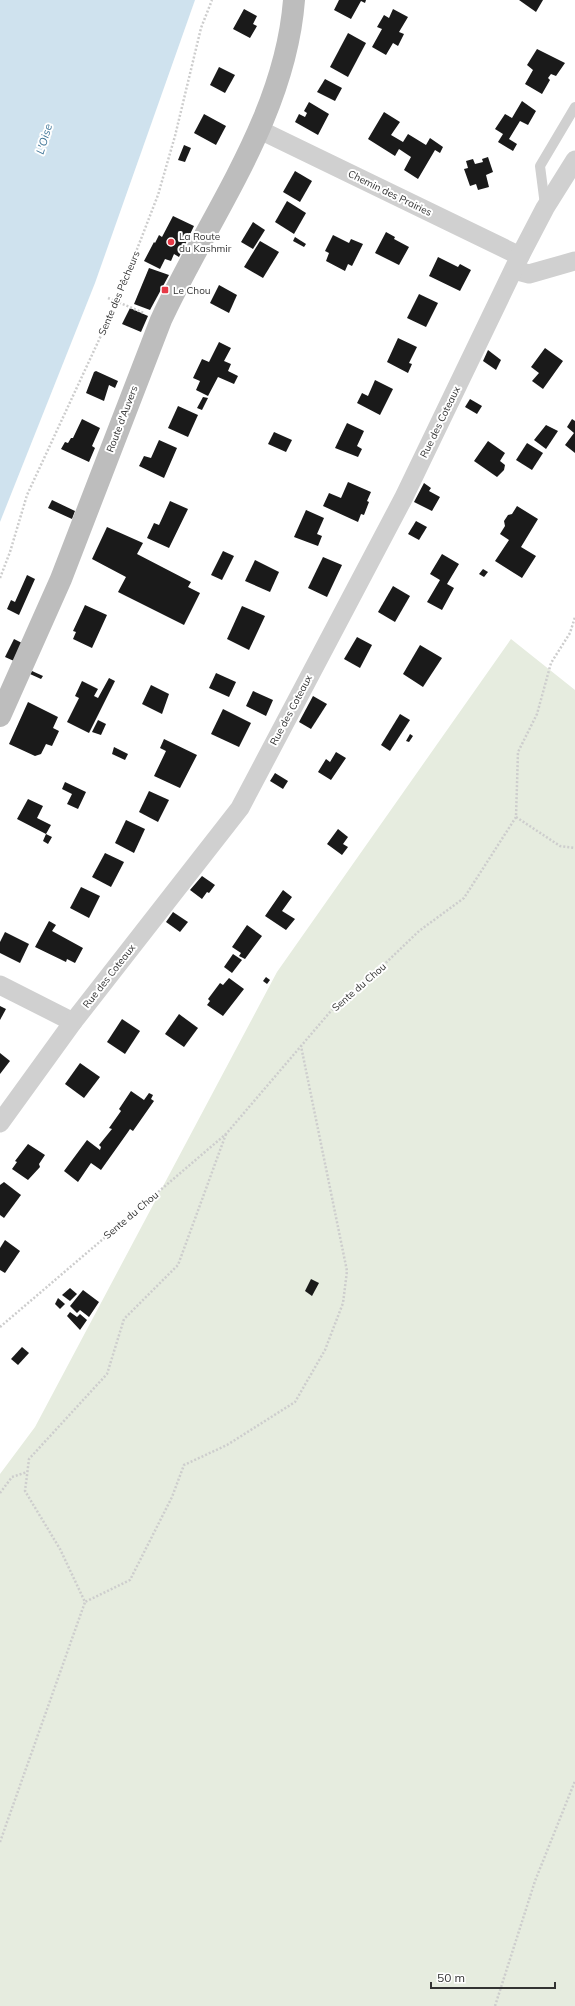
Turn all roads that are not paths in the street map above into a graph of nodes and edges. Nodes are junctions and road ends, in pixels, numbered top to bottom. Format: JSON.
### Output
{"nodes":[{"id":1,"x":294,"y":0,"type":"edge"},
{"id":2,"x":575,"y":108,"type":"edge"},
{"id":3,"x":260,"y":130,"type":"junction"},
{"id":4,"x":575,"y":160,"type":"edge"},
{"id":5,"x":545,"y":208,"type":"junction"},
{"id":6,"x":575,"y":261,"type":"edge"},
{"id":7,"x":517,"y":263,"type":"junction"},
{"id":8,"x":0,"y":716,"type":"edge"},
{"id":9,"x":0,"y":985,"type":"edge"},
{"id":10,"x":73,"y":1022,"type":"junction"},
{"id":11,"x":0,"y":1124,"type":"edge"}],
"edges":[{"from":1,"to":3,"type":"main road","name":"Route d'Auvers"},
{"from":2,"to":5,"type":"lane"},
{"from":3,"to":7,"type":"street","name":"Chemin des Prairies"},
{"from":3,"to":8,"type":"main road","name":"Route d'Auvers"},
{"from":4,"to":5,"type":"street","name":"Rue des Coteaux"},
{"from":5,"to":7,"type":"street","name":"Rue des Coteaux"},
{"from":6,"to":7,"type":"street","name":"Chemin des Prairies"},
{"from":7,"to":10,"type":"street","name":"Rue des Coteaux"},
{"from":9,"to":10,"type":"street"},
{"from":10,"to":11,"type":"street","name":"Rue des Coteaux"}]}
